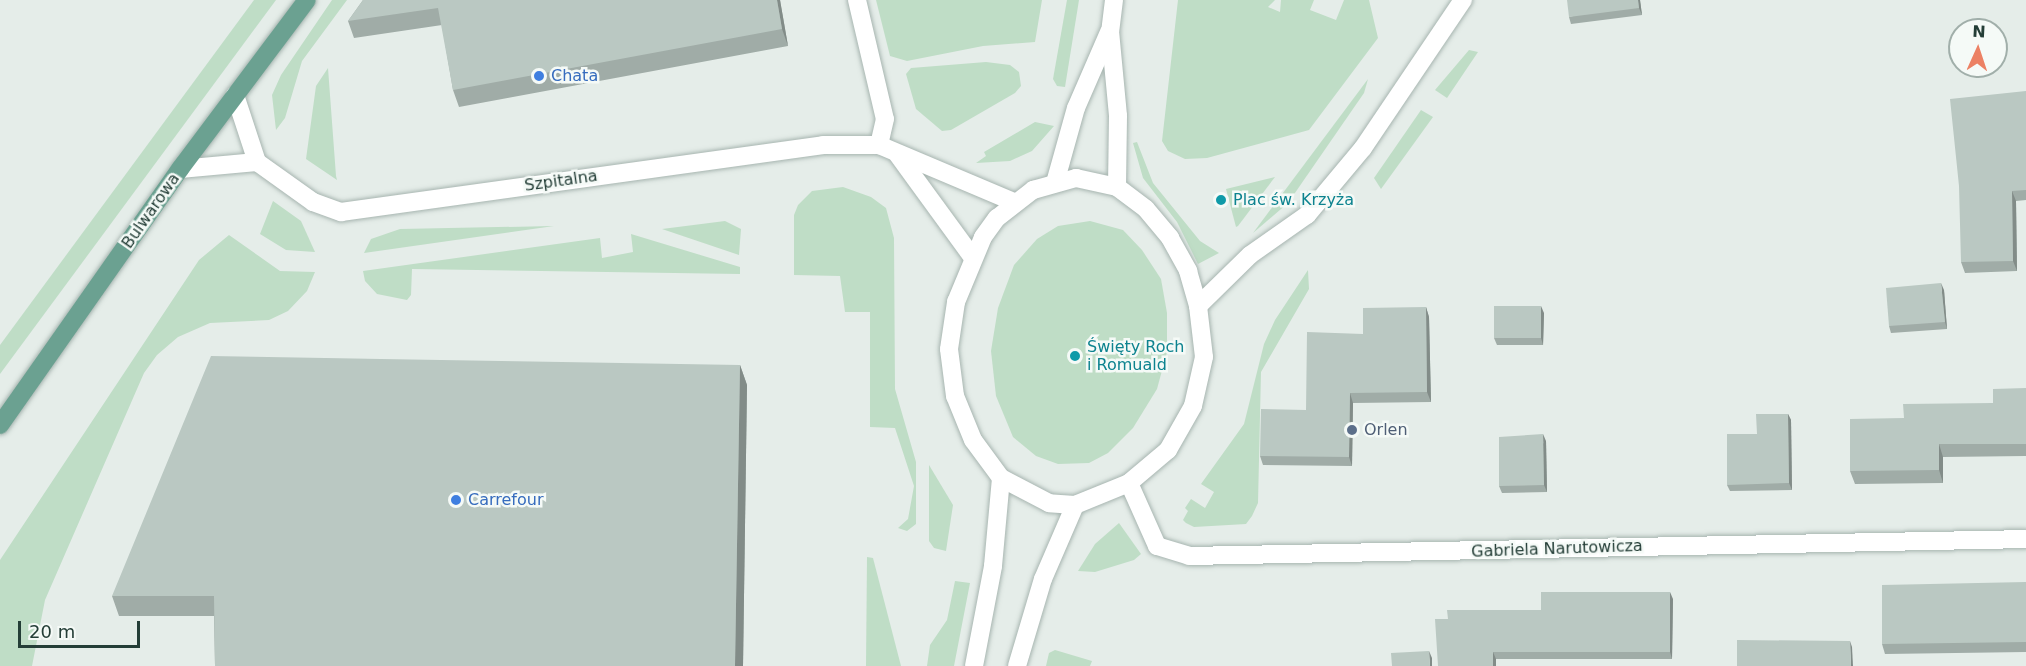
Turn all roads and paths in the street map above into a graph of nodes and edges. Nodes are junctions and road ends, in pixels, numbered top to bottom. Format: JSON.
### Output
{"nodes":[{"id":1,"x":307,"y":0,"type":"edge"},
{"id":2,"x":857,"y":0,"type":"edge"},
{"id":3,"x":1114,"y":0,"type":"edge"},
{"id":4,"x":1463,"y":0,"type":"edge"},
{"id":5,"x":1110,"y":30,"type":"junction"},
{"id":6,"x":235,"y":96,"type":"junction"},
{"id":7,"x":879,"y":145,"type":"junction"},
{"id":8,"x":898,"y":155,"type":"junction"},
{"id":9,"x":257,"y":162,"type":"junction"},
{"id":10,"x":180,"y":169,"type":"junction"},
{"id":11,"x":1055,"y":183,"type":"junction"},
{"id":12,"x":1117,"y":187,"type":"junction"},
{"id":13,"x":1014,"y":202,"type":"junction"},
{"id":14,"x":974,"y":258,"type":"junction"},
{"id":15,"x":1198,"y":306,"type":"junction"},
{"id":16,"x":0,"y":425,"type":"edge"},
{"id":17,"x":1001,"y":478,"type":"junction"},
{"id":18,"x":1130,"y":483,"type":"junction"},
{"id":19,"x":1075,"y":505,"type":"junction"},
{"id":20,"x":2026,"y":539,"type":"edge"},
{"id":21,"x":974,"y":666,"type":"edge"},
{"id":22,"x":1017,"y":666,"type":"edge"}],
"edges":[{"from":1,"to":6,"type":"main road","name":"Bulwarowa"},
{"from":2,"to":7,"type":"street"},
{"from":3,"to":5,"type":"street"},
{"from":4,"to":15,"type":"street"},
{"from":5,"to":11,"type":"street"},
{"from":5,"to":12,"type":"street"},
{"from":6,"to":9,"type":"street"},
{"from":6,"to":10,"type":"main road","name":"Bulwarowa"},
{"from":7,"to":8,"type":"street","name":"Szpitalna"},
{"from":7,"to":9,"type":"street","name":"Szpitalna"},
{"from":8,"to":13,"type":"street","name":"Szpitalna"},
{"from":8,"to":14,"type":"street","name":"Szpitalna"},
{"from":9,"to":10,"type":"street"},
{"from":10,"to":16,"type":"main road","name":"Bulwarowa"},
{"from":11,"to":12,"type":"street"},
{"from":11,"to":13,"type":"street"},
{"from":12,"to":15,"type":"street"},
{"from":13,"to":14,"type":"street"},
{"from":14,"to":17,"type":"street"},
{"from":15,"to":18,"type":"street"},
{"from":17,"to":19,"type":"street"},
{"from":17,"to":21,"type":"street"},
{"from":18,"to":19,"type":"street"},
{"from":18,"to":20,"type":"street","name":"Gabriela Narutowicza"},
{"from":19,"to":22,"type":"street"}]}
